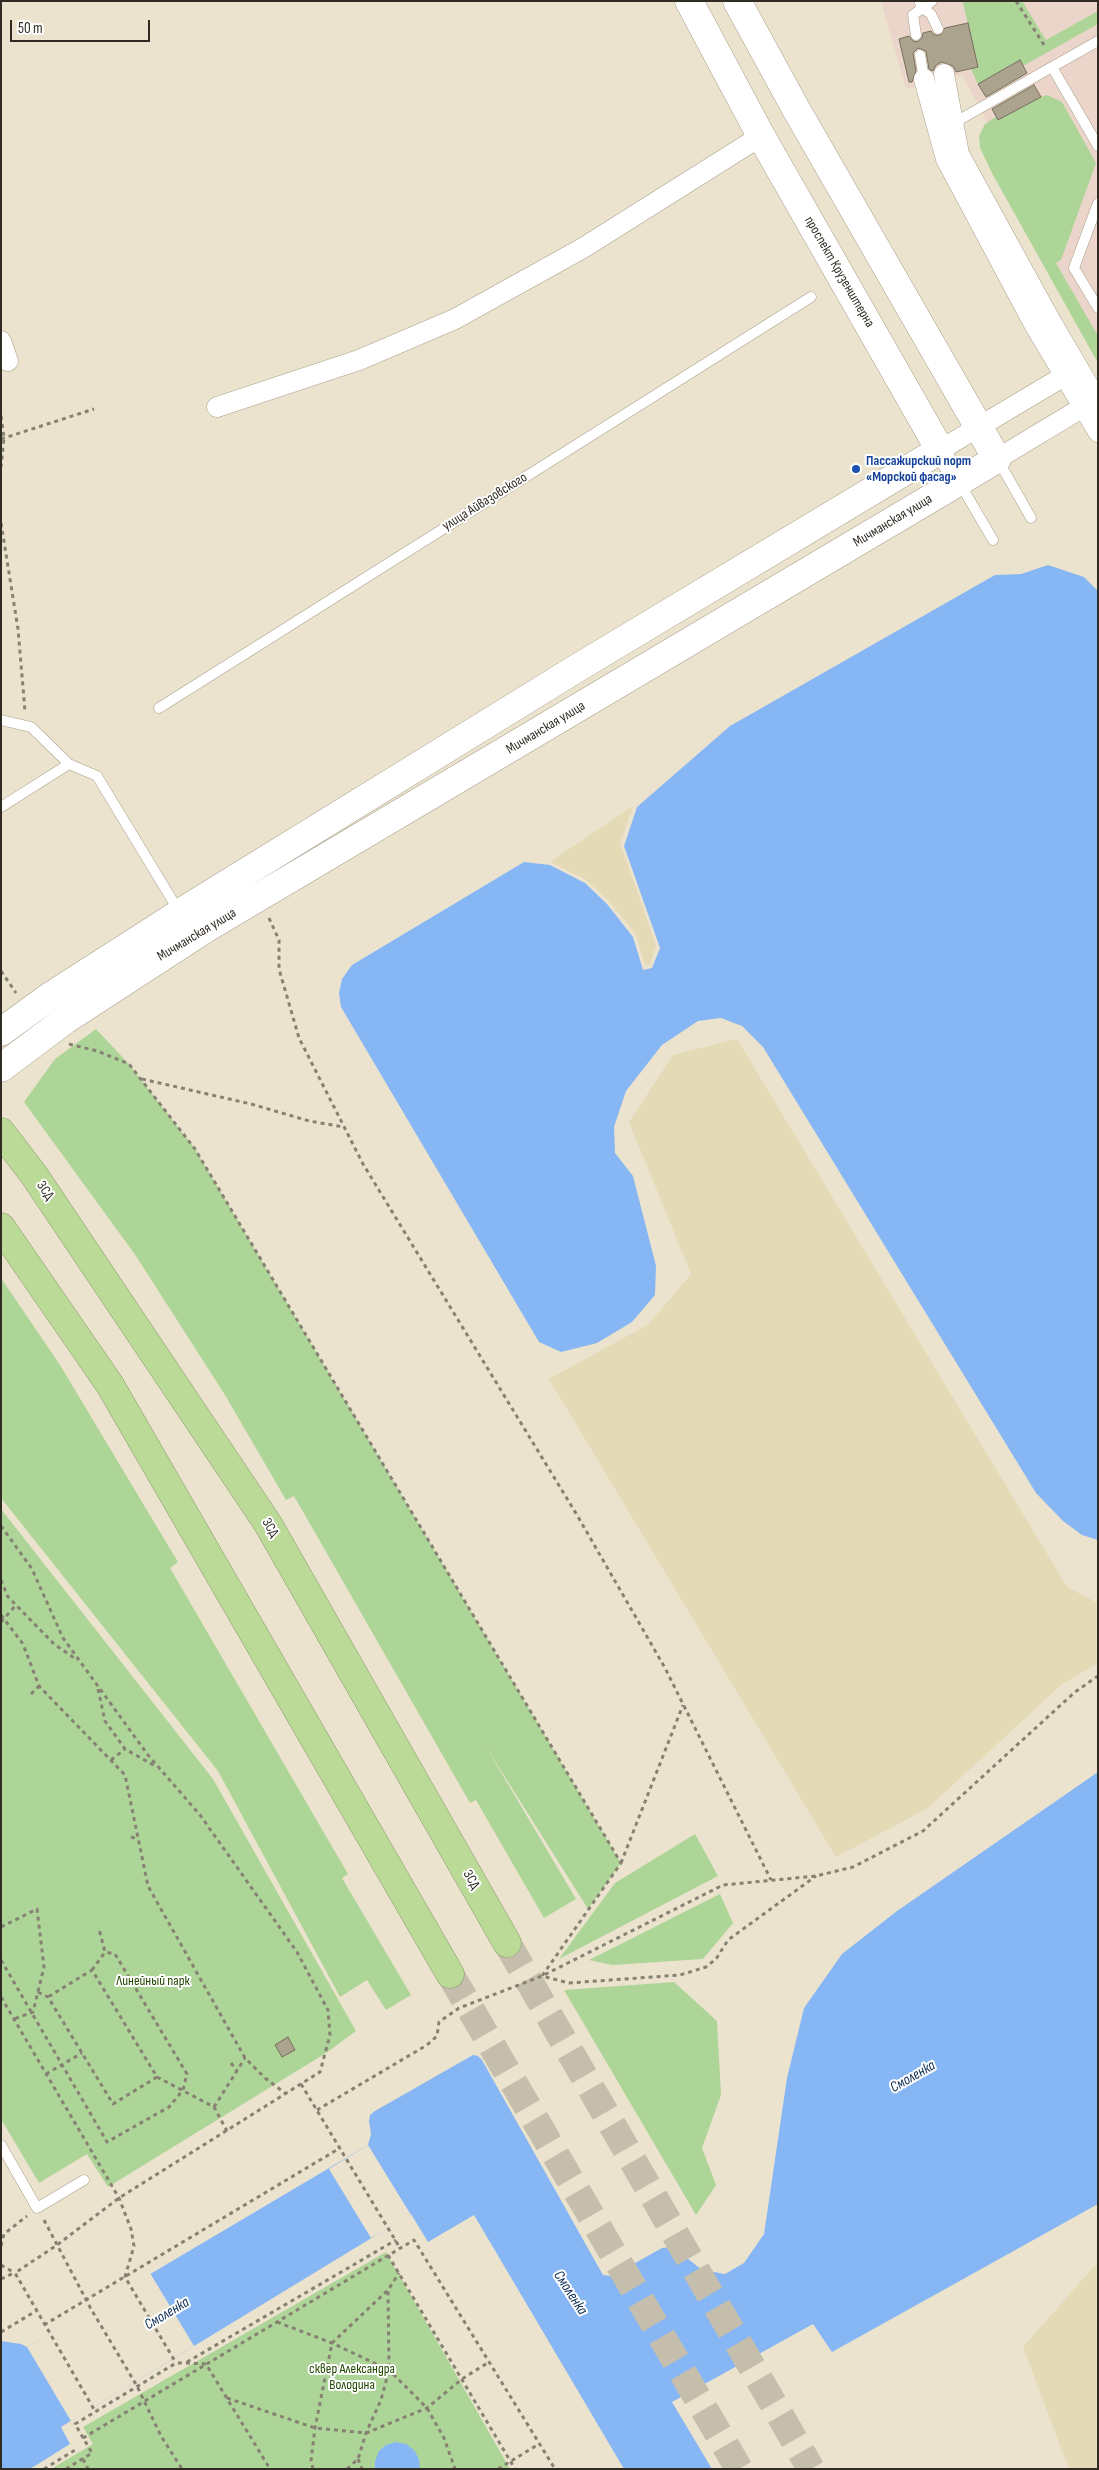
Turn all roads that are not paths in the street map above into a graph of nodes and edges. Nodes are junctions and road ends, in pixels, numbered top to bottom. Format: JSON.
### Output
{"nodes":[{"id":1,"x":688,"y":1,"type":"edge"},
{"id":2,"x":737,"y":1,"type":"edge"},
{"id":3,"x":932,"y":1,"type":"edge"},
{"id":4,"x":920,"y":4,"type":"edge"},
{"id":5,"x":938,"y":29,"type":"dead end"},
{"id":6,"x":916,"y":35,"type":"dead end"},
{"id":7,"x":1098,"y":40,"type":"edge"},
{"id":8,"x":920,"y":55,"type":"dead end"},
{"id":9,"x":1052,"y":67,"type":"junction"},
{"id":10,"x":944,"y":74,"type":"dead end"},
{"id":11,"x":924,"y":79,"type":"joint"},
{"id":12,"x":945,"y":126,"type":"junction"},
{"id":13,"x":761,"y":136,"type":"junction"},
{"id":14,"x":1098,"y":146,"type":"edge"},
{"id":15,"x":1096,"y":211,"type":"edge"},
{"id":16,"x":812,"y":297,"type":"dead end"},
{"id":17,"x":1098,"y":308,"type":"edge"},
{"id":18,"x":1,"y":341,"type":"edge"},
{"id":19,"x":4,"y":362,"type":"edge"},
{"id":20,"x":1071,"y":372,"type":"junction"},
{"id":21,"x":1092,"y":403,"type":"edge"},
{"id":22,"x":217,"y":407,"type":"dead end"},
{"id":23,"x":979,"y":428,"type":"junction"},
{"id":24,"x":1098,"y":432,"type":"edge"},
{"id":25,"x":940,"y":450,"type":"junction"},
{"id":26,"x":997,"y":459,"type":"junction"},
{"id":27,"x":958,"y":481,"type":"junction"},
{"id":28,"x":1031,"y":518,"type":"dead end"},
{"id":29,"x":993,"y":540,"type":"dead end"},
{"id":30,"x":159,"y":708,"type":"dead end"},
{"id":31,"x":1,"y":720,"type":"edge"},
{"id":32,"x":69,"y":764,"type":"junction"},
{"id":33,"x":1,"y":807,"type":"edge"},
{"id":34,"x":180,"y":913,"type":"junction"},
{"id":35,"x":12,"y":1014,"type":"edge"},
{"id":36,"x":1,"y":1068,"type":"edge"},
{"id":37,"x":1,"y":1132,"type":"edge"},
{"id":38,"x":1,"y":1226,"type":"edge"},
{"id":39,"x":507,"y":1944,"type":"tunnel mouth"},
{"id":40,"x":450,"y":1974,"type":"tunnel mouth"},
{"id":41,"x":1,"y":2145,"type":"edge"},
{"id":42,"x":84,"y":2180,"type":"dead end"}],
"edges":[{"from":1,"to":13,"type":"main road","name":"проспект Крузенштерна"},
{"from":2,"to":23,"type":"main road"},
{"from":3,"to":4,"type":"lane"},
{"from":4,"to":5,"type":"lane"},
{"from":4,"to":6,"type":"lane"},
{"from":7,"to":9,"type":"lane"},
{"from":8,"to":11,"type":"lane"},
{"from":9,"to":12,"type":"lane"},
{"from":9,"to":14,"type":"lane"},
{"from":10,"to":12,"type":"street"},
{"from":11,"to":12,"type":"street"},
{"from":12,"to":20,"type":"street"},
{"from":13,"to":22,"type":"street"},
{"from":13,"to":25,"type":"main road","name":"проспект Крузенштерна"},
{"from":15,"to":17,"type":"lane"},
{"from":16,"to":30,"type":"lane","name":"улица Айвазовского"},
{"from":18,"to":19,"type":"street"},
{"from":20,"to":21,"type":"street"},
{"from":20,"to":23,"type":"street","name":"Мичманская улица"},
{"from":21,"to":24,"type":"street"},
{"from":21,"to":26,"type":"street","name":"Мичманская улица"},
{"from":23,"to":25,"type":"street","name":"Мичманская улица"},
{"from":23,"to":26,"type":"main road"},
{"from":25,"to":27,"type":"street","name":"проспект Крузенштерна"},
{"from":25,"to":34,"type":"main road","name":"Мичманская улица"},
{"from":26,"to":27,"type":"main road","name":"Мичманская улица"},
{"from":26,"to":28,"type":"lane"},
{"from":27,"to":29,"type":"lane","name":"проспект Крузенштерна"},
{"from":27,"to":36,"type":"main road","name":"Мичманская улица"},
{"from":31,"to":32,"type":"lane"},
{"from":32,"to":33,"type":"lane"},
{"from":32,"to":34,"type":"lane"},
{"from":34,"to":35,"type":"main road","name":"Мичманская улица"},
{"from":37,"to":39,"type":"highway","name":"ЗСД"},
{"from":38,"to":40,"type":"highway"},
{"from":41,"to":42,"type":"lane"}]}
